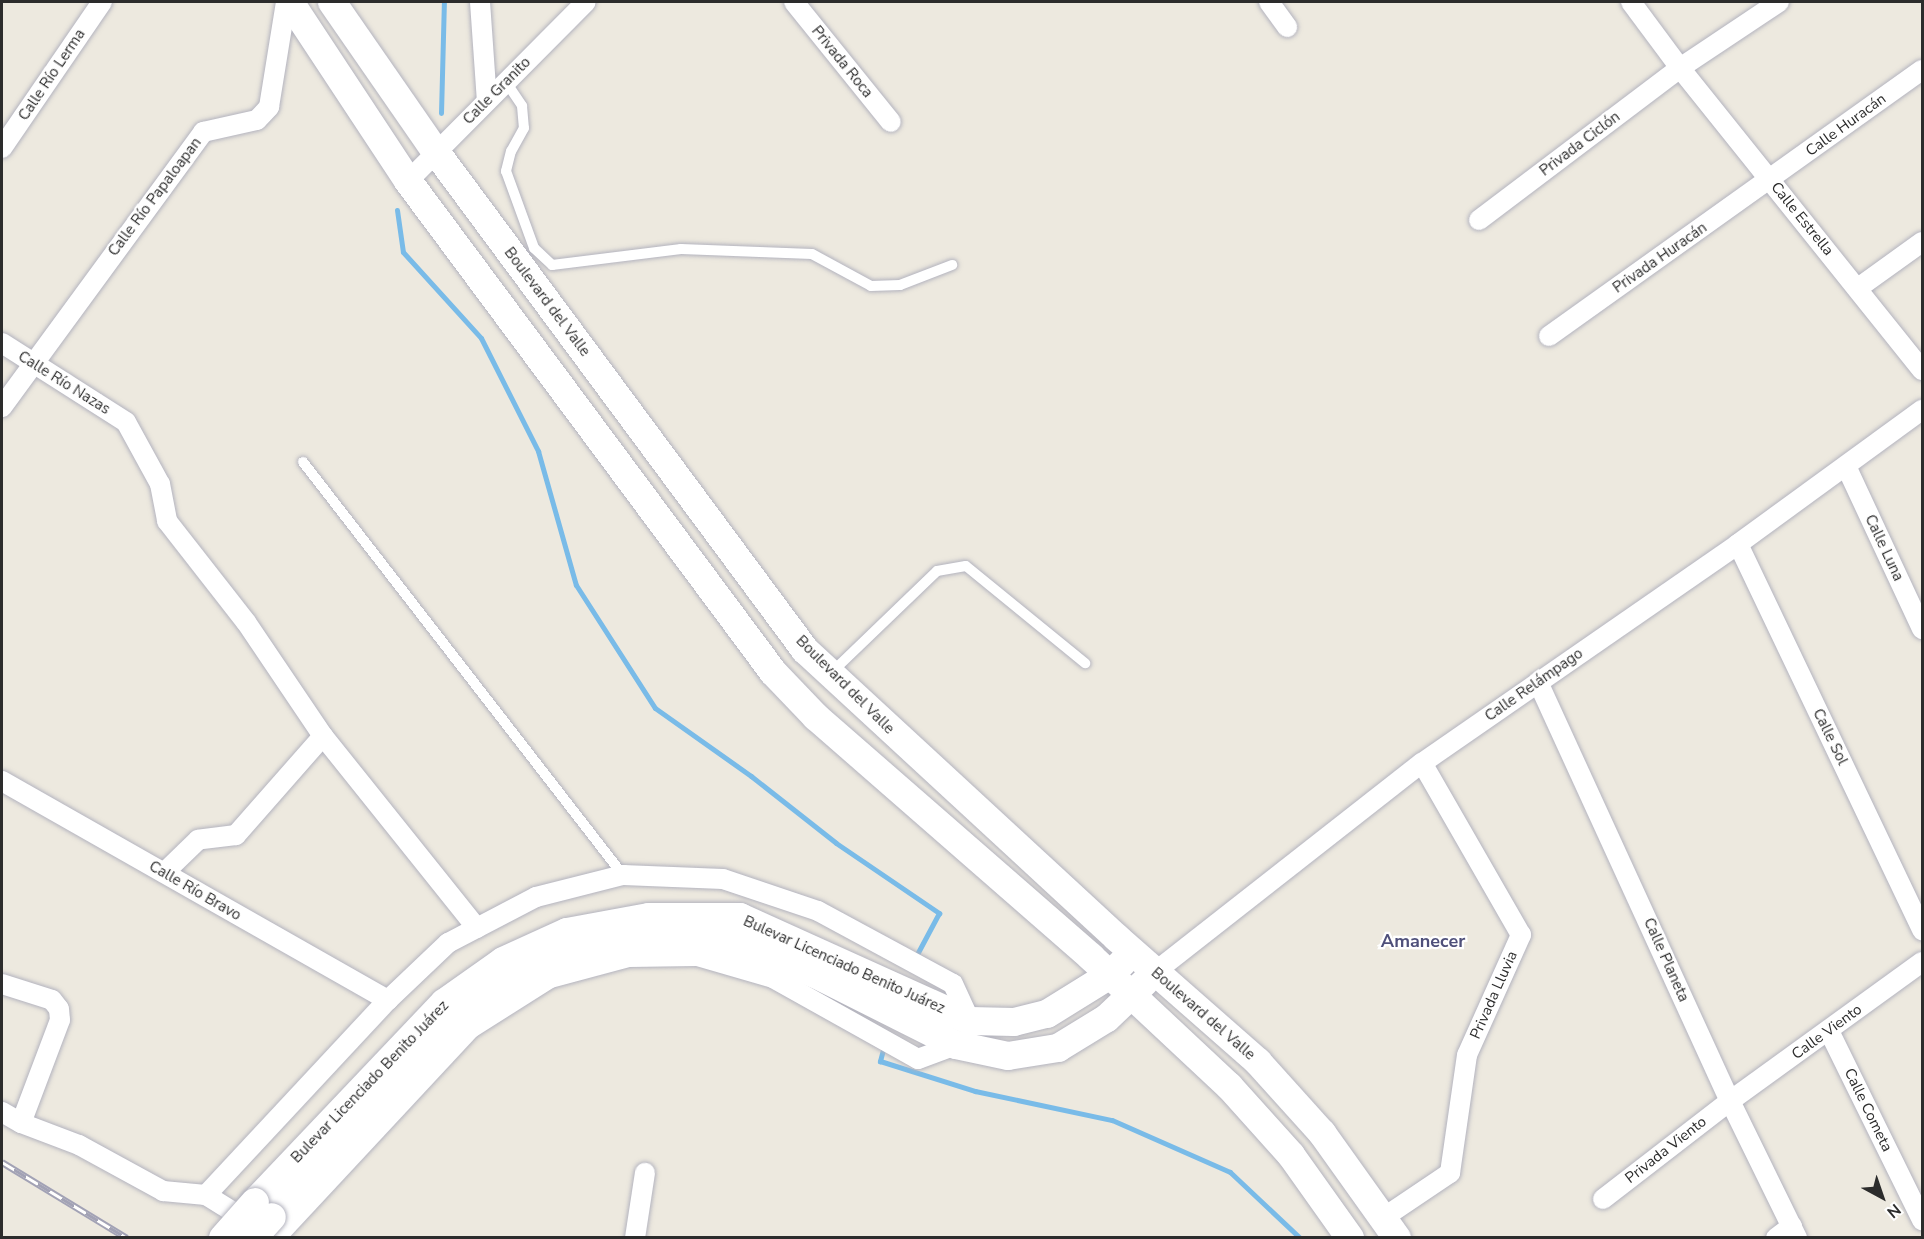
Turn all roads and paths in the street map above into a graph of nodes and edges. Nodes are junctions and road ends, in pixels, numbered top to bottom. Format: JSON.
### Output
{"nodes":[{"id":1,"x":102,"y":2,"type":"edge"},
{"id":2,"x":288,"y":2,"type":"edge"},
{"id":3,"x":332,"y":2,"type":"edge"},
{"id":4,"x":480,"y":2,"type":"edge"},
{"id":5,"x":586,"y":2,"type":"edge"},
{"id":6,"x":794,"y":2,"type":"edge"},
{"id":7,"x":1269,"y":2,"type":"edge"},
{"id":8,"x":1631,"y":2,"type":"edge"},
{"id":9,"x":1779,"y":2,"type":"edge"},
{"id":10,"x":1287,"y":27,"type":"dead end"},
{"id":11,"x":1680,"y":68,"type":"junction"},
{"id":12,"x":1923,"y":70,"type":"edge"},
{"id":13,"x":506,"y":82,"type":"junction"},
{"id":14,"x":487,"y":101,"type":"junction"},
{"id":15,"x":891,"y":122,"type":"dead end"},
{"id":16,"x":2,"y":148,"type":"edge"},
{"id":17,"x":436,"y":152,"type":"junction"},
{"id":18,"x":1770,"y":180,"type":"junction"},
{"id":19,"x":408,"y":181,"type":"junction"},
{"id":20,"x":1479,"y":220,"type":"dead end"},
{"id":21,"x":1923,"y":242,"type":"edge"},
{"id":22,"x":952,"y":266,"type":"dead end"},
{"id":23,"x":1858,"y":288,"type":"junction"},
{"id":24,"x":1550,"y":336,"type":"dead end"},
{"id":25,"x":2,"y":343,"type":"edge"},
{"id":26,"x":33,"y":364,"type":"junction"},
{"id":27,"x":1923,"y":370,"type":"edge"},
{"id":28,"x":2,"y":407,"type":"edge"},
{"id":29,"x":1923,"y":410,"type":"edge"},
{"id":30,"x":303,"y":462,"type":"dead end"},
{"id":31,"x":1846,"y":466,"type":"junction"},
{"id":32,"x":1738,"y":544,"type":"junction"},
{"id":33,"x":1923,"y":629,"type":"edge"},
{"id":34,"x":1085,"y":663,"type":"dead end"},
{"id":35,"x":830,"y":674,"type":"junction"},
{"id":36,"x":1538,"y":682,"type":"junction"},
{"id":37,"x":323,"y":736,"type":"junction"},
{"id":38,"x":1422,"y":763,"type":"junction"},
{"id":39,"x":2,"y":781,"type":"edge"},
{"id":40,"x":164,"y":873,"type":"junction"},
{"id":41,"x":623,"y":875,"type":"junction"},
{"id":42,"x":477,"y":928,"type":"junction"},
{"id":43,"x":1923,"y":930,"type":"edge"},
{"id":44,"x":1134,"y":953,"type":"junction"},
{"id":45,"x":1923,"y":962,"type":"edge"},
{"id":46,"x":1155,"y":972,"type":"junction"},
{"id":47,"x":1110,"y":975,"type":"junction"},
{"id":48,"x":2,"y":984,"type":"edge"},
{"id":49,"x":1131,"y":995,"type":"junction"},
{"id":50,"x":388,"y":1000,"type":"junction"},
{"id":51,"x":1829,"y":1031,"type":"junction"},
{"id":52,"x":963,"y":1033,"type":"junction"},
{"id":53,"x":1730,"y":1101,"type":"junction"},
{"id":54,"x":2,"y":1112,"type":"edge"},
{"id":55,"x":21,"y":1123,"type":"junction"},
{"id":56,"x":645,"y":1173,"type":"dead end"},
{"id":57,"x":206,"y":1195,"type":"junction"},
{"id":58,"x":1603,"y":1199,"type":"dead end"},
{"id":59,"x":1923,"y":1220,"type":"edge"},
{"id":60,"x":266,"y":1226,"type":"edge"},
{"id":61,"x":1390,"y":1228,"type":"edge"},
{"id":62,"x":1789,"y":1234,"type":"edge"},
{"id":63,"x":223,"y":1238,"type":"edge"},
{"id":64,"x":636,"y":1238,"type":"edge"},
{"id":65,"x":1350,"y":1238,"type":"edge"}],
"edges":[{"from":1,"to":16,"type":"street","name":"Calle Río Lerma"},
{"from":2,"to":19,"type":"street"},
{"from":2,"to":26,"type":"street","name":"Calle Río Papaloapan"},
{"from":3,"to":17,"type":"street","name":"Boulevard del Valle"},
{"from":4,"to":14,"type":"street"},
{"from":5,"to":13,"type":"street","name":"Calle Granito"},
{"from":6,"to":15,"type":"street","name":"Privada Roca"},
{"from":7,"to":10,"type":"street"},
{"from":8,"to":11,"type":"street","name":"Calle Estrella"},
{"from":9,"to":11,"type":"street","name":"Privada Ciclón"},
{"from":11,"to":18,"type":"street","name":"Calle Estrella"},
{"from":11,"to":20,"type":"street","name":"Privada Ciclón"},
{"from":12,"to":18,"type":"street","name":"Calle Huracán"},
{"from":13,"to":14,"type":"street","name":"Calle Granito"},
{"from":13,"to":22,"type":"lane"},
{"from":14,"to":17,"type":"street","name":"Calle Granito"},
{"from":17,"to":19,"type":"street","name":"Calle Granito"},
{"from":17,"to":35,"type":"street","name":"Boulevard del Valle"},
{"from":18,"to":23,"type":"street","name":"Calle Estrella"},
{"from":18,"to":24,"type":"street","name":"Privada Huracán"},
{"from":19,"to":47,"type":"street"},
{"from":21,"to":23,"type":"street"},
{"from":23,"to":27,"type":"street","name":"Calle Estrella"},
{"from":25,"to":26,"type":"street","name":"Calle Río Nazas"},
{"from":26,"to":28,"type":"street","name":"Calle Río Papaloapan"},
{"from":26,"to":37,"type":"street","name":"Calle Río Nazas"},
{"from":29,"to":31,"type":"street","name":"Calle Relámpago"},
{"from":30,"to":41,"type":"lane"},
{"from":31,"to":32,"type":"street","name":"Calle Relámpago"},
{"from":31,"to":33,"type":"street","name":"Calle Luna"},
{"from":32,"to":36,"type":"street","name":"Calle Relámpago"},
{"from":32,"to":43,"type":"street","name":"Calle Sol"},
{"from":34,"to":35,"type":"lane"},
{"from":35,"to":44,"type":"street","name":"Boulevard del Valle"},
{"from":36,"to":38,"type":"street","name":"Calle Relámpago"},
{"from":36,"to":53,"type":"street","name":"Calle Planeta"},
{"from":37,"to":40,"type":"street"},
{"from":37,"to":42,"type":"street"},
{"from":38,"to":46,"type":"street","name":"Calle Relámpago"},
{"from":38,"to":61,"type":"street","name":"Privada Lluvia"},
{"from":39,"to":40,"type":"street","name":"Calle Río Bravo"},
{"from":40,"to":50,"type":"street","name":"Calle Río Bravo"},
{"from":41,"to":42,"type":"street"},
{"from":41,"to":52,"type":"street"},
{"from":42,"to":50,"type":"street"},
{"from":44,"to":46,"type":"street","name":"Boulevard del Valle"},
{"from":44,"to":47,"type":"street","name":"Bulevar Licenciado Benito Juárez"},
{"from":45,"to":51,"type":"street","name":"Calle Viento"},
{"from":46,"to":49,"type":"street","name":"Bulevar Licenciado Benito Juárez"},
{"from":46,"to":61,"type":"street","name":"Boulevard del Valle"},
{"from":47,"to":49,"type":"street"},
{"from":47,"to":52,"type":"street","name":"Bulevar Licenciado Benito Juárez"},
{"from":48,"to":55,"type":"street"},
{"from":49,"to":52,"type":"street","name":"Bulevar Licenciado Benito Juárez"},
{"from":49,"to":65,"type":"street"},
{"from":50,"to":57,"type":"street"},
{"from":51,"to":53,"type":"street","name":"Calle Viento"},
{"from":51,"to":59,"type":"street","name":"Calle Cometa"},
{"from":52,"to":60,"type":"street","name":"Bulevar Licenciado Benito Juárez"},
{"from":53,"to":58,"type":"street","name":"Privada Viento"},
{"from":53,"to":62,"type":"street","name":"Calle Planeta"},
{"from":54,"to":55,"type":"street"},
{"from":55,"to":57,"type":"street"},
{"from":56,"to":64,"type":"street"},
{"from":57,"to":60,"type":"street"},
{"from":60,"to":63,"type":"street","name":"Bulevar Licenciado Benito Juárez","bridge":true}]}
